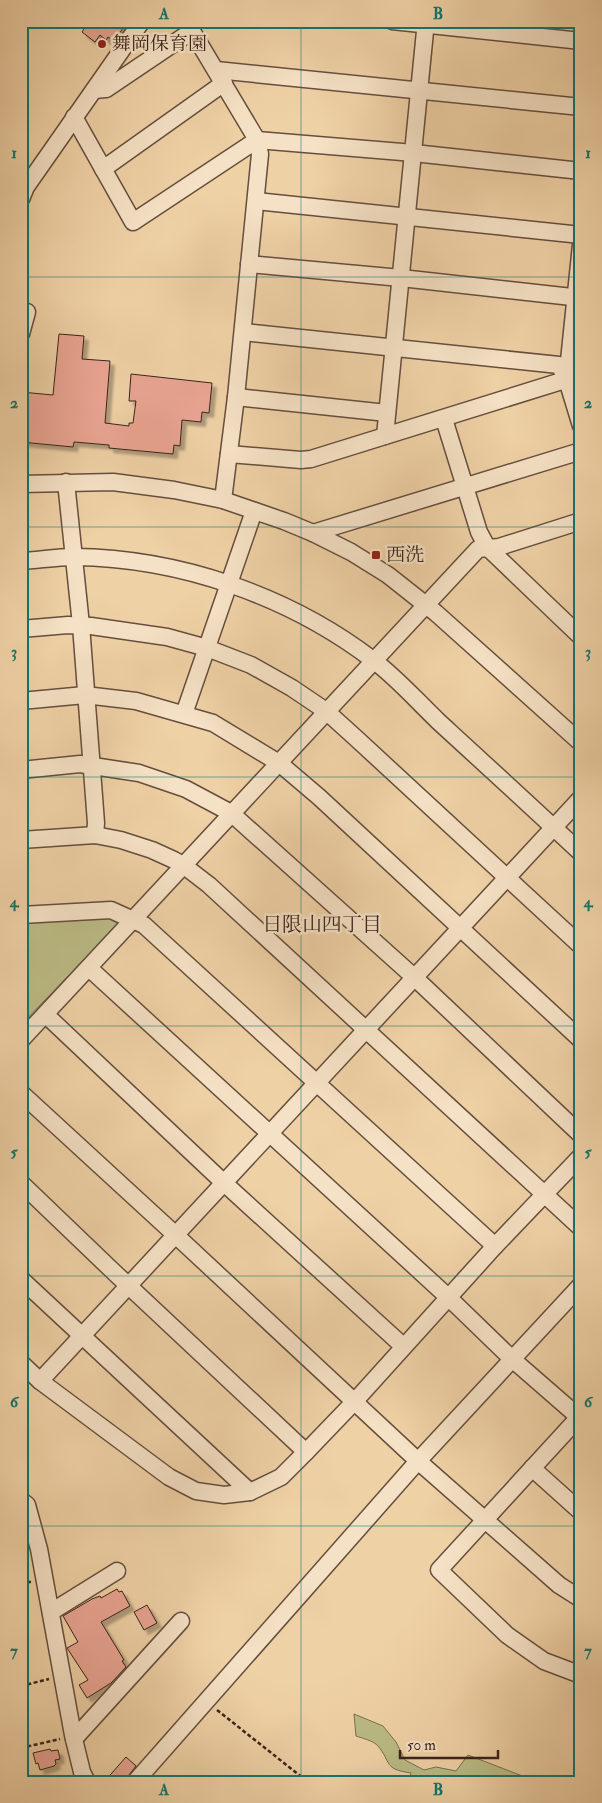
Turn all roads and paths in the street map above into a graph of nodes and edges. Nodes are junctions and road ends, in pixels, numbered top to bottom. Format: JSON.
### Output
{"nodes":[{"id":1,"x":142,"y":21,"type":"edge"},
{"id":2,"x":392,"y":21,"type":"edge"},
{"id":3,"x":426,"y":23,"type":"edge"},
{"id":4,"x":189,"y":26,"type":"edge"},
{"id":5,"x":581,"y":41,"type":"edge"},
{"id":6,"x":220,"y":77,"type":"junction"},
{"id":7,"x":94,"y":90,"type":"junction"},
{"id":8,"x":419,"y":90,"type":"junction"},
{"id":9,"x":581,"y":107,"type":"edge"},
{"id":10,"x":74,"y":117,"type":"junction"},
{"id":11,"x":257,"y":140,"type":"junction"},
{"id":12,"x":414,"y":153,"type":"junction"},
{"id":13,"x":103,"y":168,"type":"junction"},
{"id":14,"x":581,"y":171,"type":"edge"},
{"id":15,"x":23,"y":190,"type":"edge"},
{"id":16,"x":256,"y":202,"type":"junction"},
{"id":17,"x":407,"y":217,"type":"junction"},
{"id":18,"x":581,"y":235,"type":"edge"},
{"id":19,"x":581,"y":245,"type":"edge"},
{"id":20,"x":248,"y":264,"type":"junction"},
{"id":21,"x":401,"y":278,"type":"junction"},
{"id":22,"x":578,"y":298,"type":"edge"},
{"id":23,"x":27,"y":312,"type":"dead end"},
{"id":24,"x":243,"y":332,"type":"junction"},
{"id":25,"x":21,"y":334,"type":"edge"},
{"id":26,"x":393,"y":349,"type":"junction"},
{"id":27,"x":574,"y":378,"type":"edge"},
{"id":28,"x":236,"y":397,"type":"junction"},
{"id":29,"x":387,"y":413,"type":"junction"},
{"id":30,"x":444,"y":418,"type":"junction"},
{"id":31,"x":581,"y":426,"type":"edge"},
{"id":32,"x":385,"y":436,"type":"junction"},
{"id":33,"x":581,"y":451,"type":"edge"},
{"id":34,"x":229,"y":454,"type":"junction"},
{"id":35,"x":66,"y":482,"type":"junction"},
{"id":36,"x":21,"y":484,"type":"edge"},
{"id":37,"x":465,"y":486,"type":"junction"},
{"id":38,"x":223,"y":500,"type":"junction"},
{"id":39,"x":254,"y":511,"type":"junction"},
{"id":40,"x":581,"y":521,"type":"edge"},
{"id":41,"x":313,"y":533,"type":"junction"},
{"id":42,"x":487,"y":547,"type":"junction"},
{"id":43,"x":74,"y":558,"type":"junction"},
{"id":44,"x":21,"y":561,"type":"edge"},
{"id":45,"x":229,"y":584,"type":"junction"},
{"id":46,"x":426,"y":604,"type":"junction"},
{"id":47,"x":80,"y":625,"type":"junction"},
{"id":48,"x":21,"y":629,"type":"edge"},
{"id":49,"x":581,"y":637,"type":"edge"},
{"id":50,"x":207,"y":648,"type":"junction"},
{"id":51,"x":374,"y":661,"type":"junction"},
{"id":52,"x":85,"y":695,"type":"junction"},
{"id":53,"x":21,"y":701,"type":"edge"},
{"id":54,"x":326,"y":712,"type":"junction"},
{"id":55,"x":184,"y":714,"type":"junction"},
{"id":56,"x":581,"y":743,"type":"edge"},
{"id":57,"x":279,"y":763,"type":"junction"},
{"id":58,"x":90,"y":765,"type":"junction"},
{"id":59,"x":21,"y":770,"type":"edge"},
{"id":60,"x":581,"y":798,"type":"edge"},
{"id":61,"x":231,"y":813,"type":"junction"},
{"id":62,"x":554,"y":828,"type":"junction"},
{"id":63,"x":95,"y":835,"type":"junction"},
{"id":64,"x":21,"y":840,"type":"edge"},
{"id":65,"x":581,"y":853,"type":"edge"},
{"id":66,"x":183,"y":865,"type":"junction"},
{"id":67,"x":507,"y":878,"type":"junction"},
{"id":68,"x":21,"y":915,"type":"edge"},
{"id":69,"x":134,"y":919,"type":"junction"},
{"id":70,"x":460,"y":929,"type":"junction"},
{"id":71,"x":581,"y":946,"type":"edge"},
{"id":72,"x":89,"y":968,"type":"junction"},
{"id":73,"x":21,"y":973,"type":"edge"},
{"id":74,"x":414,"y":977,"type":"junction"},
{"id":75,"x":21,"y":1005,"type":"edge"},
{"id":76,"x":46,"y":1015,"type":"junction"},
{"id":77,"x":365,"y":1030,"type":"junction"},
{"id":78,"x":21,"y":1040,"type":"edge"},
{"id":79,"x":581,"y":1040,"type":"edge"},
{"id":80,"x":317,"y":1081,"type":"junction"},
{"id":81,"x":21,"y":1093,"type":"edge"},
{"id":82,"x":270,"y":1133,"type":"junction"},
{"id":83,"x":581,"y":1134,"type":"edge"},
{"id":84,"x":581,"y":1156,"type":"edge"},
{"id":85,"x":223,"y":1182,"type":"junction"},
{"id":86,"x":21,"y":1183,"type":"edge"},
{"id":87,"x":544,"y":1196,"type":"junction"},
{"id":88,"x":581,"y":1228,"type":"edge"},
{"id":89,"x":175,"y":1234,"type":"junction"},
{"id":90,"x":495,"y":1246,"type":"junction"},
{"id":91,"x":21,"y":1279,"type":"edge"},
{"id":92,"x":128,"y":1285,"type":"junction"},
{"id":93,"x":581,"y":1285,"type":"edge"},
{"id":94,"x":448,"y":1297,"type":"junction"},
{"id":95,"x":82,"y":1336,"type":"junction"},
{"id":96,"x":403,"y":1346,"type":"junction"},
{"id":97,"x":512,"y":1359,"type":"junction"},
{"id":98,"x":21,"y":1363,"type":"edge"},
{"id":99,"x":40,"y":1380,"type":"junction"},
{"id":100,"x":355,"y":1401,"type":"junction"},
{"id":101,"x":580,"y":1417,"type":"edge"},
{"id":102,"x":306,"y":1452,"type":"junction"},
{"id":103,"x":418,"y":1461,"type":"junction"},
{"id":104,"x":532,"y":1468,"type":"junction"},
{"id":105,"x":250,"y":1492,"type":"junction"},
{"id":106,"x":21,"y":1500,"type":"edge"},
{"id":107,"x":581,"y":1512,"type":"edge"},
{"id":108,"x":485,"y":1520,"type":"junction"},
{"id":109,"x":117,"y":1571,"type":"dead end"},
{"id":110,"x":581,"y":1599,"type":"edge"},
{"id":111,"x":51,"y":1612,"type":"junction"},
{"id":112,"x":181,"y":1621,"type":"dead end"},
{"id":113,"x":581,"y":1675,"type":"edge"},
{"id":114,"x":62,"y":1676,"type":"junction"},
{"id":115,"x":21,"y":1686,"type":"edge"},
{"id":116,"x":206,"y":1701,"type":"junction"},
{"id":117,"x":74,"y":1737,"type":"junction"},
{"id":118,"x":21,"y":1748,"type":"edge"},
{"id":119,"x":83,"y":1780,"type":"edge"},
{"id":120,"x":135,"y":1782,"type":"edge"},
{"id":121,"x":308,"y":1782,"type":"edge"}],
"edges":[{"from":1,"to":7,"type":"street"},
{"from":2,"to":3,"type":"street"},
{"from":3,"to":5,"type":"street"},
{"from":3,"to":8,"type":"street"},
{"from":4,"to":6,"type":"street"},
{"from":4,"to":7,"type":"street"},
{"from":6,"to":8,"type":"street"},
{"from":6,"to":11,"type":"street"},
{"from":6,"to":13,"type":"street"},
{"from":7,"to":10,"type":"street"},
{"from":8,"to":9,"type":"street"},
{"from":8,"to":12,"type":"street"},
{"from":10,"to":13,"type":"street"},
{"from":10,"to":15,"type":"street"},
{"from":11,"to":12,"type":"street"},
{"from":11,"to":13,"type":"street"},
{"from":11,"to":16,"type":"street"},
{"from":12,"to":14,"type":"street"},
{"from":12,"to":17,"type":"street"},
{"from":16,"to":17,"type":"street"},
{"from":16,"to":20,"type":"street"},
{"from":17,"to":18,"type":"street"},
{"from":17,"to":21,"type":"street"},
{"from":19,"to":22,"type":"street"},
{"from":20,"to":21,"type":"street"},
{"from":20,"to":24,"type":"street"},
{"from":21,"to":22,"type":"street"},
{"from":21,"to":26,"type":"street"},
{"from":22,"to":27,"type":"street"},
{"from":23,"to":25,"type":"street"},
{"from":24,"to":26,"type":"street"},
{"from":24,"to":28,"type":"street"},
{"from":26,"to":27,"type":"street"},
{"from":26,"to":29,"type":"street"},
{"from":27,"to":30,"type":"street"},
{"from":27,"to":31,"type":"street"},
{"from":28,"to":29,"type":"street"},
{"from":28,"to":34,"type":"street"},
{"from":29,"to":32,"type":"street"},
{"from":30,"to":32,"type":"street"},
{"from":30,"to":37,"type":"street"},
{"from":32,"to":34,"type":"street"},
{"from":33,"to":37,"type":"street"},
{"from":34,"to":38,"type":"street"},
{"from":35,"to":36,"type":"street"},
{"from":35,"to":38,"type":"street"},
{"from":35,"to":43,"type":"street"},
{"from":37,"to":41,"type":"street"},
{"from":37,"to":42,"type":"street"},
{"from":38,"to":39,"type":"street"},
{"from":39,"to":41,"type":"street"},
{"from":39,"to":45,"type":"street"},
{"from":40,"to":42,"type":"street"},
{"from":41,"to":46,"type":"street"},
{"from":42,"to":46,"type":"street"},
{"from":42,"to":49,"type":"street"},
{"from":43,"to":44,"type":"street"},
{"from":43,"to":45,"type":"street"},
{"from":43,"to":47,"type":"street"},
{"from":45,"to":50,"type":"street"},
{"from":45,"to":51,"type":"street"},
{"from":46,"to":51,"type":"street"},
{"from":46,"to":56,"type":"street"},
{"from":47,"to":48,"type":"street"},
{"from":47,"to":50,"type":"street"},
{"from":47,"to":52,"type":"street"},
{"from":50,"to":54,"type":"street"},
{"from":50,"to":55,"type":"street"},
{"from":51,"to":54,"type":"street"},
{"from":51,"to":62,"type":"street"},
{"from":52,"to":53,"type":"street"},
{"from":52,"to":55,"type":"street"},
{"from":52,"to":58,"type":"street"},
{"from":54,"to":57,"type":"street"},
{"from":54,"to":67,"type":"street"},
{"from":55,"to":57,"type":"street"},
{"from":57,"to":61,"type":"street"},
{"from":57,"to":70,"type":"street"},
{"from":58,"to":59,"type":"street"},
{"from":58,"to":61,"type":"street"},
{"from":58,"to":63,"type":"street"},
{"from":60,"to":62,"type":"street"},
{"from":61,"to":66,"type":"street"},
{"from":61,"to":74,"type":"street"},
{"from":62,"to":65,"type":"street"},
{"from":62,"to":67,"type":"street"},
{"from":63,"to":64,"type":"street"},
{"from":63,"to":66,"type":"street"},
{"from":66,"to":69,"type":"street"},
{"from":66,"to":77,"type":"street"},
{"from":67,"to":70,"type":"street"},
{"from":67,"to":71,"type":"street"},
{"from":68,"to":69,"type":"street"},
{"from":69,"to":72,"type":"street"},
{"from":69,"to":80,"type":"street"},
{"from":70,"to":74,"type":"street"},
{"from":70,"to":79,"type":"street"},
{"from":72,"to":76,"type":"street"},
{"from":72,"to":82,"type":"street"},
{"from":73,"to":75,"type":"path"},
{"from":74,"to":77,"type":"street"},
{"from":74,"to":83,"type":"street"},
{"from":76,"to":78,"type":"street"},
{"from":76,"to":85,"type":"street"},
{"from":77,"to":80,"type":"street"},
{"from":77,"to":87,"type":"street"},
{"from":80,"to":82,"type":"street"},
{"from":80,"to":90,"type":"street"},
{"from":81,"to":89,"type":"street"},
{"from":82,"to":85,"type":"street"},
{"from":82,"to":94,"type":"street"},
{"from":84,"to":87,"type":"street"},
{"from":85,"to":89,"type":"street"},
{"from":85,"to":96,"type":"street"},
{"from":86,"to":92,"type":"street"},
{"from":87,"to":88,"type":"street"},
{"from":87,"to":90,"type":"street"},
{"from":89,"to":92,"type":"street"},
{"from":89,"to":100,"type":"street"},
{"from":90,"to":94,"type":"street"},
{"from":91,"to":95,"type":"street"},
{"from":92,"to":95,"type":"street"},
{"from":92,"to":102,"type":"street"},
{"from":93,"to":97,"type":"street"},
{"from":94,"to":96,"type":"street"},
{"from":94,"to":97,"type":"street"},
{"from":95,"to":99,"type":"street"},
{"from":95,"to":105,"type":"street"},
{"from":96,"to":100,"type":"street"},
{"from":97,"to":101,"type":"street"},
{"from":97,"to":103,"type":"street"},
{"from":98,"to":99,"type":"street"},
{"from":99,"to":105,"type":"street"},
{"from":100,"to":102,"type":"street"},
{"from":100,"to":103,"type":"street"},
{"from":101,"to":104,"type":"street"},
{"from":102,"to":105,"type":"street"},
{"from":103,"to":108,"type":"street"},
{"from":103,"to":116,"type":"street"},
{"from":104,"to":107,"type":"street"},
{"from":104,"to":108,"type":"street"},
{"from":106,"to":111,"type":"street"},
{"from":108,"to":110,"type":"street"},
{"from":108,"to":113,"type":"street"},
{"from":109,"to":111,"type":"street"},
{"from":111,"to":114,"type":"street"},
{"from":112,"to":117,"type":"street"},
{"from":114,"to":115,"type":"path"},
{"from":114,"to":117,"type":"street"},
{"from":116,"to":120,"type":"street"},
{"from":116,"to":121,"type":"path"},
{"from":117,"to":118,"type":"path"},
{"from":117,"to":119,"type":"street"}]}
